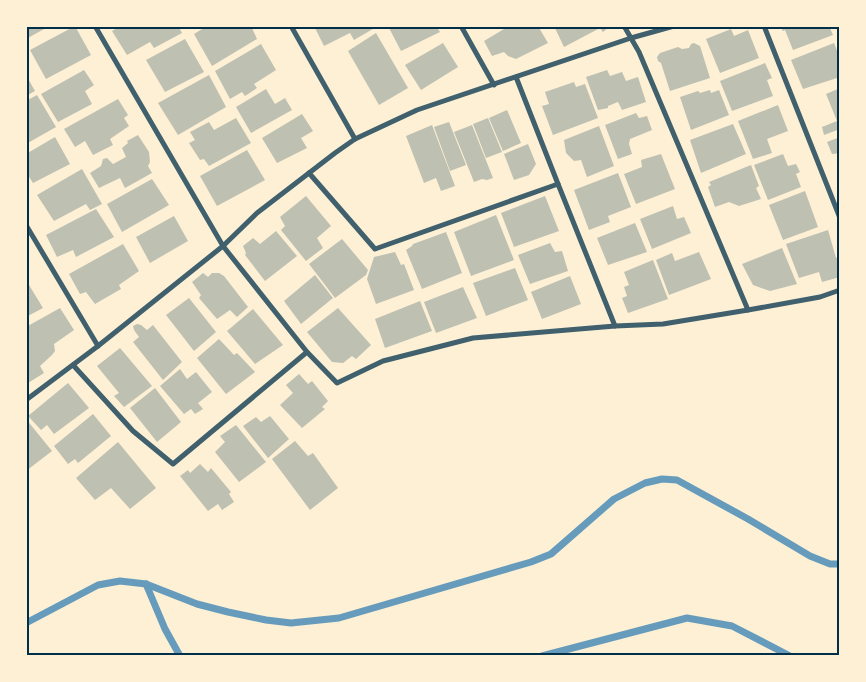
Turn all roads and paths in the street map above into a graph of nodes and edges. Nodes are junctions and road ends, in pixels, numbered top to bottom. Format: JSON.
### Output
{"nodes":[{"id":1,"x":95,"y":26,"type":"edge"},
{"id":2,"x":291,"y":26,"type":"edge"},
{"id":3,"x":461,"y":26,"type":"edge"},
{"id":4,"x":624,"y":26,"type":"edge"},
{"id":5,"x":674,"y":26,"type":"edge"},
{"id":6,"x":764,"y":26,"type":"edge"},
{"id":7,"x":630,"y":38,"type":"junction"},
{"id":8,"x":516,"y":77,"type":"junction"},
{"id":9,"x":494,"y":85,"type":"junction"},
{"id":10,"x":355,"y":139,"type":"junction"},
{"id":11,"x":309,"y":173,"type":"junction"},
{"id":12,"x":558,"y":184,"type":"junction"},
{"id":13,"x":840,"y":218,"type":"edge"},
{"id":14,"x":26,"y":225,"type":"edge"},
{"id":15,"x":223,"y":246,"type":"junction"},
{"id":16,"x":840,"y":290,"type":"edge"},
{"id":17,"x":748,"y":310,"type":"junction"},
{"id":18,"x":615,"y":326,"type":"junction"},
{"id":19,"x":98,"y":346,"type":"junction"},
{"id":20,"x":307,"y":352,"type":"junction"},
{"id":21,"x":73,"y":365,"type":"junction"},
{"id":22,"x":26,"y":400,"type":"edge"}],
"edges":[{"from":1,"to":15,"type":"street"},
{"from":2,"to":10,"type":"street"},
{"from":3,"to":9,"type":"street"},
{"from":4,"to":7,"type":"street"},
{"from":5,"to":7,"type":"street"},
{"from":6,"to":13,"type":"street"},
{"from":7,"to":8,"type":"street"},
{"from":7,"to":17,"type":"street"},
{"from":8,"to":9,"type":"street"},
{"from":8,"to":12,"type":"street"},
{"from":9,"to":10,"type":"street"},
{"from":10,"to":11,"type":"street"},
{"from":11,"to":12,"type":"street"},
{"from":11,"to":15,"type":"street"},
{"from":12,"to":18,"type":"street"},
{"from":14,"to":19,"type":"street"},
{"from":15,"to":19,"type":"street"},
{"from":15,"to":20,"type":"street"},
{"from":16,"to":17,"type":"street"},
{"from":17,"to":18,"type":"street"},
{"from":18,"to":20,"type":"street"},
{"from":19,"to":21,"type":"street"},
{"from":20,"to":21,"type":"street"},
{"from":21,"to":22,"type":"street"}]}
